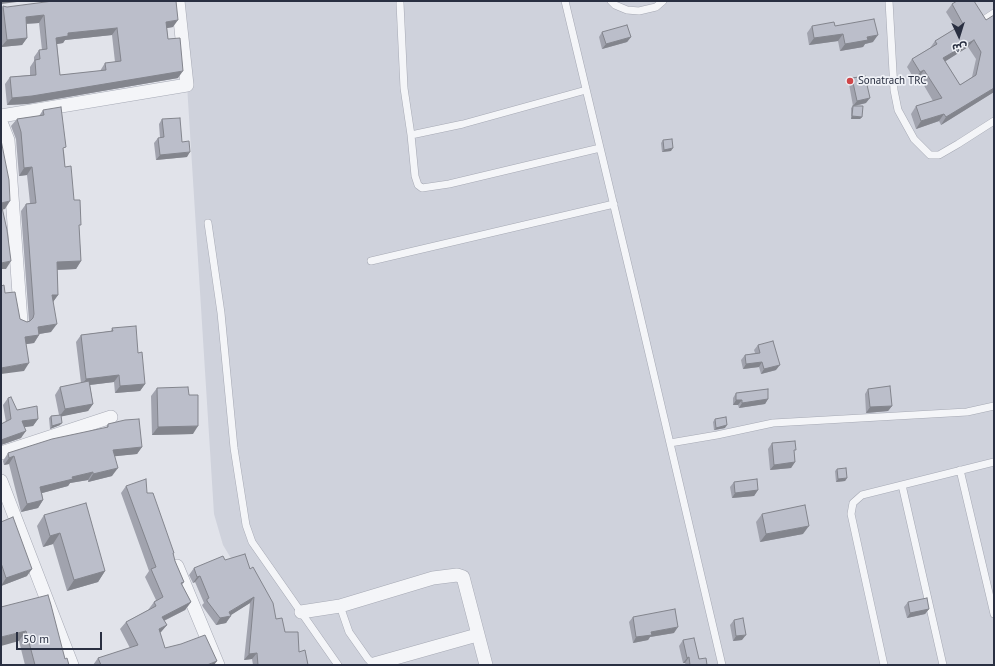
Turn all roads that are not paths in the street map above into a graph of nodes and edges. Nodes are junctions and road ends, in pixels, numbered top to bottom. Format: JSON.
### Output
{"nodes":[{"id":1,"x":178,"y":1,"type":"edge"},
{"id":2,"x":565,"y":1,"type":"edge"},
{"id":3,"x":611,"y":1,"type":"edge"},
{"id":4,"x":663,"y":1,"type":"edge"},
{"id":5,"x":889,"y":1,"type":"edge"},
{"id":6,"x":400,"y":3,"type":"dead end"},
{"id":7,"x":994,"y":13,"type":"edge"},
{"id":8,"x":985,"y":19,"type":"edge"},
{"id":9,"x":586,"y":90,"type":"junction"},
{"id":10,"x":1,"y":116,"type":"edge"},
{"id":11,"x":994,"y":121,"type":"edge"},
{"id":12,"x":1,"y":122,"type":"edge"},
{"id":13,"x":411,"y":135,"type":"junction"},
{"id":14,"x":600,"y":148,"type":"junction"},
{"id":15,"x":614,"y":204,"type":"junction"},
{"id":16,"x":208,"y":223,"type":"dead end"},
{"id":17,"x":371,"y":260,"type":"dead end"},
{"id":18,"x":21,"y":322,"type":"edge"},
{"id":19,"x":994,"y":406,"type":"edge"},
{"id":20,"x":111,"y":417,"type":"dead end"},
{"id":21,"x":670,"y":443,"type":"junction"},
{"id":22,"x":1,"y":453,"type":"edge"},
{"id":23,"x":994,"y":462,"type":"edge"},
{"id":24,"x":960,"y":470,"type":"junction"},
{"id":25,"x":1,"y":481,"type":"edge"},
{"id":26,"x":902,"y":485,"type":"junction"},
{"id":27,"x":177,"y":566,"type":"edge"},
{"id":28,"x":340,"y":606,"type":"junction"},
{"id":29,"x":301,"y":612,"type":"junction"},
{"id":30,"x":994,"y":614,"type":"edge"},
{"id":31,"x":477,"y":635,"type":"junction"},
{"id":32,"x":374,"y":664,"type":"edge"},
{"id":33,"x":72,"y":665,"type":"edge"},
{"id":34,"x":218,"y":665,"type":"edge"},
{"id":35,"x":338,"y":665,"type":"edge"},
{"id":36,"x":486,"y":665,"type":"edge"},
{"id":37,"x":722,"y":665,"type":"edge"},
{"id":38,"x":884,"y":665,"type":"edge"},
{"id":39,"x":943,"y":665,"type":"edge"}],
"edges":[{"from":1,"to":10,"type":"street"},
{"from":2,"to":9,"type":"lane"},
{"from":3,"to":4,"type":"lane"},
{"from":5,"to":11,"type":"lane"},
{"from":6,"to":13,"type":"lane"},
{"from":7,"to":8,"type":"lane"},
{"from":9,"to":13,"type":"lane"},
{"from":9,"to":14,"type":"lane"},
{"from":12,"to":18,"type":"street"},
{"from":13,"to":14,"type":"lane"},
{"from":14,"to":15,"type":"lane"},
{"from":15,"to":17,"type":"lane"},
{"from":15,"to":21,"type":"lane"},
{"from":16,"to":29,"type":"lane"},
{"from":19,"to":21,"type":"lane"},
{"from":20,"to":22,"type":"street"},
{"from":21,"to":37,"type":"lane"},
{"from":23,"to":24,"type":"lane"},
{"from":24,"to":26,"type":"lane"},
{"from":24,"to":30,"type":"lane"},
{"from":25,"to":33,"type":"street"},
{"from":26,"to":38,"type":"lane"},
{"from":26,"to":39,"type":"lane"},
{"from":27,"to":34,"type":"street"},
{"from":28,"to":29,"type":"street"},
{"from":28,"to":31,"type":"street"},
{"from":28,"to":32,"type":"lane"},
{"from":29,"to":35,"type":"lane"},
{"from":31,"to":32,"type":"street"},
{"from":31,"to":36,"type":"street"}]}
